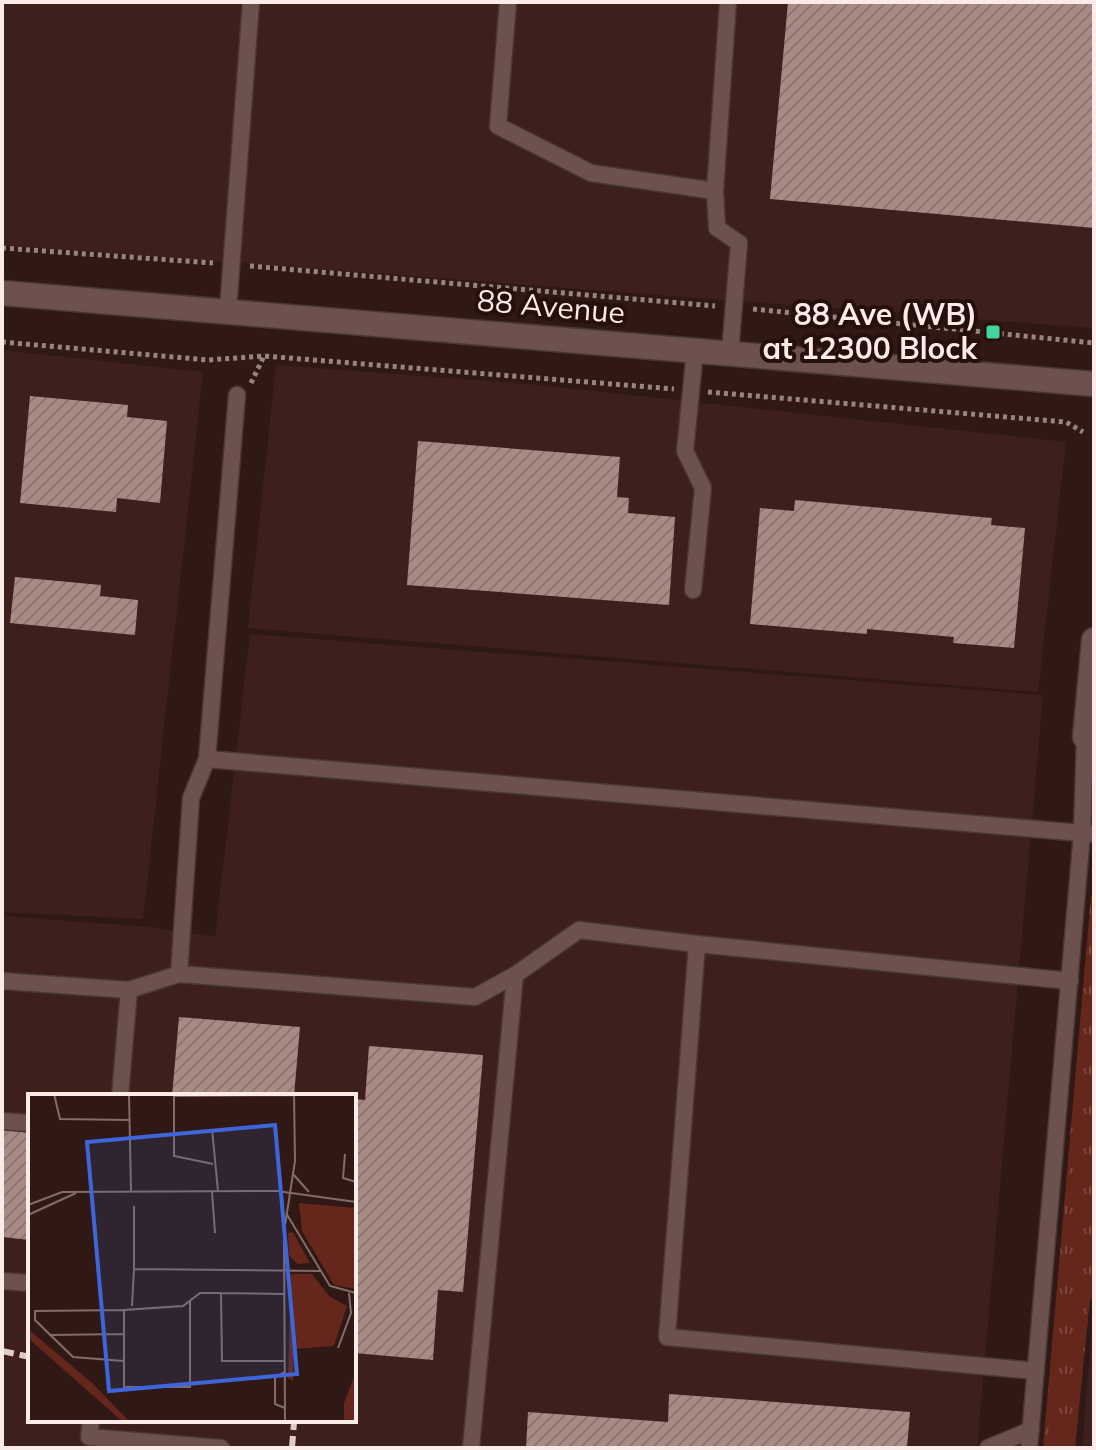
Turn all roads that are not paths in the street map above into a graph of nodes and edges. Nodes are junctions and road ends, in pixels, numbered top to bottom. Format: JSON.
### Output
{"nodes":[{"id":1,"x":251,"y":2,"type":"edge"},
{"id":2,"x":508,"y":2,"type":"edge"},
{"id":3,"x":728,"y":2,"type":"edge"},
{"id":4,"x":715,"y":191,"type":"junction"},
{"id":5,"x":2,"y":293,"type":"edge"},
{"id":6,"x":228,"y":310,"type":"junction"},
{"id":7,"x":695,"y":351,"type":"junction"},
{"id":8,"x":730,"y":353,"type":"junction"},
{"id":9,"x":1094,"y":384,"type":"edge"},
{"id":10,"x":237,"y":395,"type":"road end"},
{"id":11,"x":693,"y":590,"type":"dead end"},
{"id":12,"x":1094,"y":640,"type":"edge"},
{"id":13,"x":1085,"y":737,"type":"joint"},
{"id":14,"x":207,"y":759,"type":"junction"},
{"id":15,"x":1088,"y":833,"type":"edge"},
{"id":16,"x":697,"y":944,"type":"junction"},
{"id":17,"x":179,"y":974,"type":"junction"},
{"id":18,"x":515,"y":975,"type":"junction"},
{"id":19,"x":2,"y":981,"type":"edge"},
{"id":20,"x":1070,"y":981,"type":"junction"},
{"id":21,"x":129,"y":990,"type":"junction"},
{"id":22,"x":120,"y":1094,"type":"edge"},
{"id":23,"x":2,"y":1121,"type":"edge"},
{"id":24,"x":28,"y":1123,"type":"edge"},
{"id":25,"x":2,"y":1281,"type":"edge"},
{"id":26,"x":28,"y":1283,"type":"edge"},
{"id":27,"x":1036,"y":1371,"type":"junction"},
{"id":28,"x":91,"y":1422,"type":"edge"},
{"id":29,"x":1031,"y":1430,"type":"junction"},
{"id":30,"x":221,"y":1448,"type":"edge"},
{"id":31,"x":471,"y":1448,"type":"edge"},
{"id":32,"x":988,"y":1448,"type":"edge"},
{"id":33,"x":1029,"y":1448,"type":"edge"}],
"edges":[{"from":1,"to":6,"type":"lane"},
{"from":2,"to":4,"type":"lane"},
{"from":3,"to":4,"type":"lane"},
{"from":4,"to":8,"type":"lane"},
{"from":5,"to":6,"type":"main road","name":"88 Avenue"},
{"from":6,"to":7,"type":"main road","name":"88 Avenue"},
{"from":7,"to":8,"type":"main road","name":"88 Avenue"},
{"from":7,"to":11,"type":"lane"},
{"from":8,"to":9,"type":"main road","name":"88 Avenue"},
{"from":10,"to":14,"type":"lane"},
{"from":12,"to":13,"type":"main road"},
{"from":13,"to":15,"type":"lane"},
{"from":14,"to":15,"type":"lane"},
{"from":14,"to":17,"type":"lane"},
{"from":15,"to":20,"type":"lane"},
{"from":16,"to":18,"type":"lane"},
{"from":16,"to":20,"type":"lane"},
{"from":16,"to":27,"type":"lane"},
{"from":17,"to":18,"type":"lane"},
{"from":17,"to":21,"type":"lane"},
{"from":18,"to":31,"type":"lane"},
{"from":19,"to":21,"type":"lane"},
{"from":20,"to":27,"type":"lane"},
{"from":21,"to":22,"type":"lane"},
{"from":23,"to":24,"type":"lane"},
{"from":25,"to":26,"type":"lane"},
{"from":27,"to":29,"type":"lane"},
{"from":28,"to":30,"type":"lane"},
{"from":29,"to":32,"type":"lane"},
{"from":29,"to":33,"type":"lane"}]}
